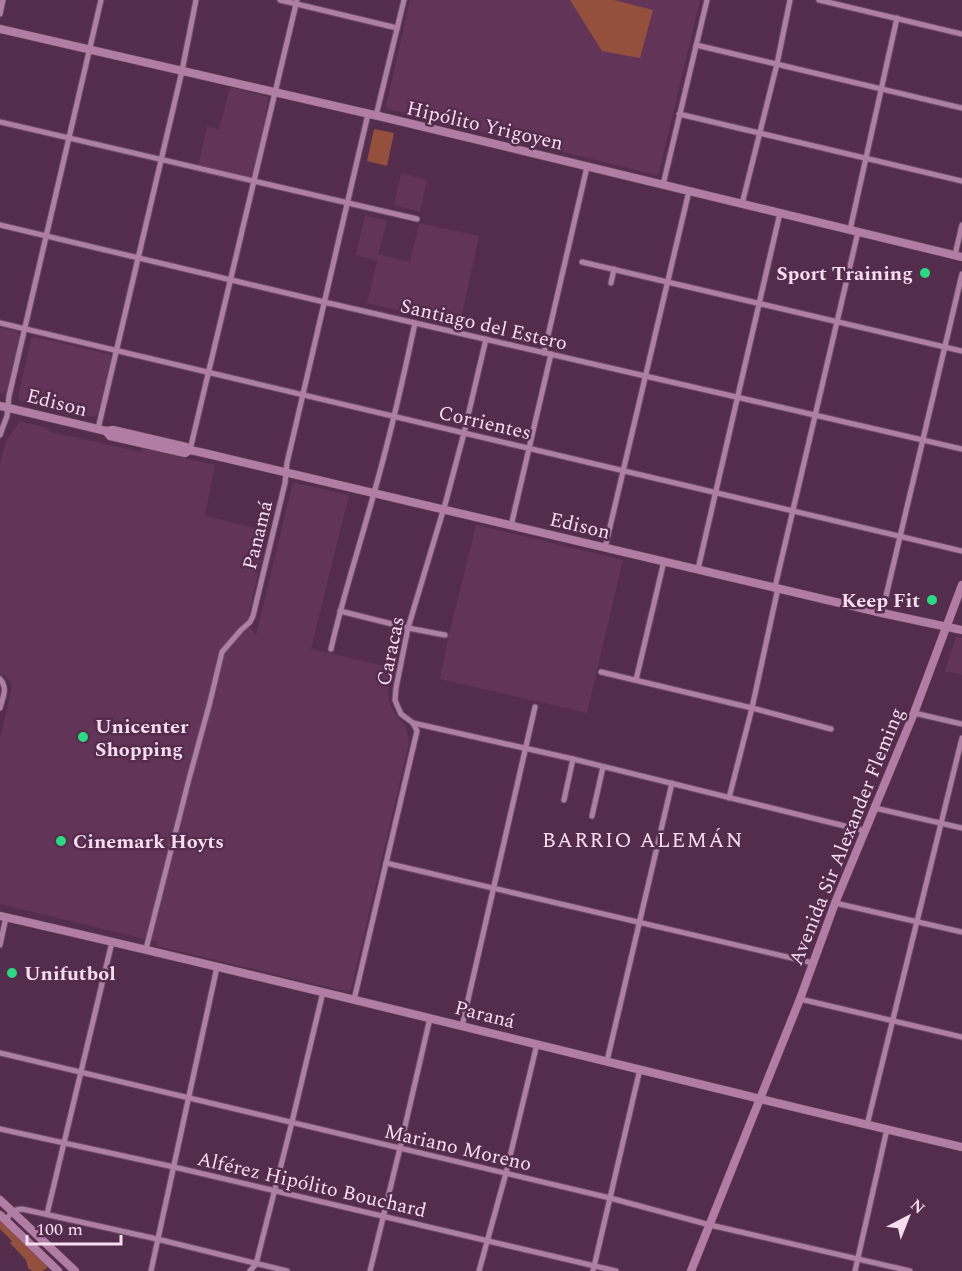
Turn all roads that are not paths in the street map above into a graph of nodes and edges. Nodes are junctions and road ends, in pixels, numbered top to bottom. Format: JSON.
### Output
{"nodes":[{"id":1,"x":3,"y":0,"type":"edge"},
{"id":2,"x":102,"y":0,"type":"edge"},
{"id":3,"x":196,"y":0,"type":"edge"},
{"id":4,"x":280,"y":0,"type":"edge"},
{"id":5,"x":404,"y":0,"type":"edge"},
{"id":6,"x":707,"y":0,"type":"edge"},
{"id":7,"x":790,"y":0,"type":"edge"},
{"id":8,"x":819,"y":0,"type":"edge"},
{"id":9,"x":296,"y":2,"type":"edge"},
{"id":10,"x":0,"y":14,"type":"edge"},
{"id":11,"x":897,"y":18,"type":"junction"},
{"id":12,"x":397,"y":28,"type":"junction"},
{"id":13,"x":0,"y":29,"type":"edge"},
{"id":14,"x":962,"y":34,"type":"edge"},
{"id":15,"x":696,"y":45,"type":"junction"},
{"id":16,"x":89,"y":50,"type":"junction"},
{"id":17,"x":777,"y":64,"type":"junction"},
{"id":18,"x":182,"y":71,"type":"junction"},
{"id":19,"x":882,"y":89,"type":"junction"},
{"id":20,"x":274,"y":93,"type":"junction"},
{"id":21,"x":962,"y":108,"type":"edge"},
{"id":22,"x":679,"y":114,"type":"junction"},
{"id":23,"x":372,"y":115,"type":"junction"},
{"id":24,"x":0,"y":122,"type":"edge"},
{"id":25,"x":759,"y":134,"type":"junction"},
{"id":26,"x":69,"y":138,"type":"junction"},
{"id":27,"x":866,"y":158,"type":"junction"},
{"id":28,"x":160,"y":160,"type":"junction"},
{"id":29,"x":587,"y":167,"type":"junction"},
{"id":30,"x":254,"y":181,"type":"junction"},
{"id":31,"x":962,"y":182,"type":"edge"},
{"id":32,"x":663,"y":185,"type":"junction"},
{"id":33,"x":688,"y":191,"type":"junction"},
{"id":34,"x":347,"y":203,"type":"junction"},
{"id":35,"x":742,"y":204,"type":"junction"},
{"id":36,"x":780,"y":213,"type":"junction"},
{"id":37,"x":417,"y":219,"type":"dead end"},
{"id":38,"x":0,"y":225,"type":"edge"},
{"id":39,"x":962,"y":225,"type":"edge"},
{"id":40,"x":854,"y":231,"type":"junction"},
{"id":41,"x":46,"y":236,"type":"junction"},
{"id":42,"x":958,"y":256,"type":"edge"},
{"id":43,"x":137,"y":257,"type":"junction"},
{"id":44,"x":582,"y":262,"type":"dead end"},
{"id":45,"x":614,"y":269,"type":"junction"},
{"id":46,"x":962,"y":273,"type":"edge"},
{"id":47,"x":230,"y":280,"type":"junction"},
{"id":48,"x":668,"y":282,"type":"junction"},
{"id":49,"x":611,"y":283,"type":"dead end"},
{"id":50,"x":324,"y":302,"type":"junction"},
{"id":51,"x":760,"y":303,"type":"junction"},
{"id":52,"x":837,"y":321,"type":"junction"},
{"id":53,"x":0,"y":323,"type":"edge"},
{"id":54,"x":416,"y":323,"type":"junction"},
{"id":55,"x":25,"y":329,"type":"junction"},
{"id":56,"x":486,"y":339,"type":"junction"},
{"id":57,"x":945,"y":347,"type":"junction"},
{"id":58,"x":116,"y":350,"type":"junction"},
{"id":59,"x":962,"y":351,"type":"edge"},
{"id":60,"x":544,"y":353,"type":"junction"},
{"id":61,"x":551,"y":354,"type":"junction"},
{"id":62,"x":209,"y":372,"type":"junction"},
{"id":63,"x":645,"y":376,"type":"junction"},
{"id":64,"x":303,"y":395,"type":"junction"},
{"id":65,"x":738,"y":398,"type":"junction"},
{"id":66,"x":4,"y":406,"type":"edge"},
{"id":67,"x":394,"y":416,"type":"junction"},
{"id":68,"x":815,"y":416,"type":"junction"},
{"id":69,"x":102,"y":430,"type":"junction"},
{"id":70,"x":464,"y":433,"type":"junction"},
{"id":71,"x":0,"y":435,"type":"edge"},
{"id":72,"x":923,"y":440,"type":"junction"},
{"id":73,"x":529,"y":448,"type":"junction"},
{"id":74,"x":962,"y":449,"type":"edge"},
{"id":75,"x":190,"y":450,"type":"junction"},
{"id":76,"x":623,"y":471,"type":"junction"},
{"id":77,"x":286,"y":472,"type":"junction"},
{"id":78,"x":374,"y":493,"type":"junction"},
{"id":79,"x":716,"y":493,"type":"junction"},
{"id":80,"x":444,"y":509,"type":"junction"},
{"id":81,"x":793,"y":511,"type":"junction"},
{"id":82,"x":511,"y":526,"type":"junction"},
{"id":83,"x":900,"y":537,"type":"junction"},
{"id":84,"x":605,"y":548,"type":"junction"},
{"id":85,"x":962,"y":551,"type":"edge"},
{"id":86,"x":664,"y":561,"type":"junction"},
{"id":87,"x":698,"y":569,"type":"junction"},
{"id":88,"x":962,"y":585,"type":"edge"},
{"id":89,"x":777,"y":588,"type":"junction"},
{"id":90,"x":340,"y":611,"type":"junction"},
{"id":91,"x":882,"y":613,"type":"junction"},
{"id":92,"x":947,"y":626,"type":"junction"},
{"id":93,"x":408,"y":628,"type":"junction"},
{"id":94,"x":962,"y":630,"type":"edge"},
{"id":95,"x":445,"y":635,"type":"dead end"},
{"id":96,"x":331,"y":649,"type":"dead end"},
{"id":97,"x":601,"y":672,"type":"dead end"},
{"id":98,"x":0,"y":679,"type":"edge"},
{"id":99,"x":636,"y":680,"type":"junction"},
{"id":100,"x":535,"y":707,"type":"dead end"},
{"id":101,"x":0,"y":708,"type":"edge"},
{"id":102,"x":752,"y":708,"type":"junction"},
{"id":103,"x":914,"y":713,"type":"junction"},
{"id":104,"x":413,"y":723,"type":"junction"},
{"id":105,"x":962,"y":724,"type":"edge"},
{"id":106,"x":831,"y":729,"type":"dead end"},
{"id":107,"x":962,"y":738,"type":"edge"},
{"id":108,"x":525,"y":749,"type":"junction"},
{"id":109,"x":573,"y":759,"type":"junction"},
{"id":110,"x":603,"y":767,"type":"junction"},
{"id":111,"x":672,"y":783,"type":"junction"},
{"id":112,"x":729,"y":798,"type":"junction"},
{"id":113,"x":564,"y":800,"type":"dead end"},
{"id":114,"x":875,"y":808,"type":"junction"},
{"id":115,"x":592,"y":816,"type":"dead end"},
{"id":116,"x":941,"y":824,"type":"junction"},
{"id":117,"x":962,"y":828,"type":"edge"},
{"id":118,"x":865,"y":831,"type":"junction"},
{"id":119,"x":386,"y":863,"type":"junction"},
{"id":120,"x":494,"y":888,"type":"junction"},
{"id":121,"x":836,"y":903,"type":"junction"},
{"id":122,"x":3,"y":916,"type":"edge"},
{"id":123,"x":917,"y":921,"type":"junction"},
{"id":124,"x":639,"y":922,"type":"junction"},
{"id":125,"x":962,"y":932,"type":"edge"},
{"id":126,"x":112,"y":942,"type":"junction"},
{"id":127,"x":0,"y":945,"type":"edge"},
{"id":128,"x":146,"y":949,"type":"junction"},
{"id":129,"x":813,"y":963,"type":"junction"},
{"id":130,"x":217,"y":966,"type":"junction"},
{"id":131,"x":322,"y":992,"type":"junction"},
{"id":132,"x":800,"y":999,"type":"junction"},
{"id":133,"x":354,"y":1000,"type":"junction"},
{"id":134,"x":430,"y":1018,"type":"junction"},
{"id":135,"x":893,"y":1021,"type":"junction"},
{"id":136,"x":462,"y":1026,"type":"junction"},
{"id":137,"x":962,"y":1037,"type":"edge"},
{"id":138,"x":537,"y":1044,"type":"junction"},
{"id":139,"x":0,"y":1053,"type":"edge"},
{"id":140,"x":607,"y":1061,"type":"junction"},
{"id":141,"x":640,"y":1069,"type":"junction"},
{"id":142,"x":81,"y":1072,"type":"junction"},
{"id":143,"x":188,"y":1098,"type":"junction"},
{"id":144,"x":759,"y":1100,"type":"junction"},
{"id":145,"x":292,"y":1122,"type":"junction"},
{"id":146,"x":867,"y":1125,"type":"junction"},
{"id":147,"x":0,"y":1129,"type":"edge"},
{"id":148,"x":886,"y":1129,"type":"junction"},
{"id":149,"x":64,"y":1142,"type":"junction"},
{"id":150,"x":962,"y":1147,"type":"edge"},
{"id":151,"x":400,"y":1148,"type":"junction"},
{"id":152,"x":174,"y":1167,"type":"junction"},
{"id":153,"x":506,"y":1173,"type":"junction"},
{"id":154,"x":275,"y":1190,"type":"junction"},
{"id":155,"x":610,"y":1198,"type":"junction"},
{"id":156,"x":0,"y":1200,"type":"edge"},
{"id":157,"x":12,"y":1212,"type":"junction"},
{"id":158,"x":47,"y":1214,"type":"junction"},
{"id":159,"x":383,"y":1216,"type":"junction"},
{"id":160,"x":3,"y":1218,"type":"edge"},
{"id":161,"x":710,"y":1224,"type":"junction"},
{"id":162,"x":157,"y":1239,"type":"junction"},
{"id":163,"x":487,"y":1240,"type":"junction"},
{"id":164,"x":858,"y":1259,"type":"junction"},
{"id":165,"x":256,"y":1264,"type":"junction"},
{"id":166,"x":593,"y":1268,"type":"edge"},
{"id":167,"x":58,"y":1271,"type":"edge"},
{"id":168,"x":75,"y":1271,"type":"edge"},
{"id":169,"x":151,"y":1271,"type":"edge"},
{"id":170,"x":250,"y":1271,"type":"edge"},
{"id":171,"x":287,"y":1271,"type":"edge"},
{"id":172,"x":370,"y":1271,"type":"edge"},
{"id":173,"x":479,"y":1271,"type":"edge"},
{"id":174,"x":615,"y":1271,"type":"edge"},
{"id":175,"x":691,"y":1271,"type":"edge"},
{"id":176,"x":855,"y":1271,"type":"edge"},
{"id":177,"x":910,"y":1271,"type":"edge"}],
"edges":[{"from":1,"to":10,"type":"street"},
{"from":2,"to":16,"type":"street"},
{"from":3,"to":18,"type":"street"},
{"from":4,"to":9,"type":"street"},
{"from":5,"to":12,"type":"street","name":"Panamá"},
{"from":6,"to":15,"type":"street"},
{"from":7,"to":17,"type":"street"},
{"from":8,"to":11,"type":"street"},
{"from":9,"to":12,"type":"street"},
{"from":9,"to":20,"type":"street"},
{"from":11,"to":14,"type":"street"},
{"from":11,"to":19,"type":"street"},
{"from":12,"to":23,"type":"street","name":"Panamá"},
{"from":13,"to":16,"type":"street","name":"Hipólito Yrigoyen"},
{"from":15,"to":17,"type":"street"},
{"from":15,"to":22,"type":"street"},
{"from":16,"to":18,"type":"street","name":"Hipólito Yrigoyen"},
{"from":16,"to":26,"type":"street"},
{"from":17,"to":19,"type":"street"},
{"from":17,"to":25,"type":"street"},
{"from":18,"to":20,"type":"street","name":"Hipólito Yrigoyen"},
{"from":18,"to":28,"type":"street"},
{"from":19,"to":21,"type":"street"},
{"from":19,"to":27,"type":"street"},
{"from":20,"to":23,"type":"street","name":"Hipólito Yrigoyen"},
{"from":20,"to":30,"type":"street"},
{"from":22,"to":25,"type":"street"},
{"from":22,"to":32,"type":"street"},
{"from":23,"to":29,"type":"street","name":"Hipólito Yrigoyen"},
{"from":23,"to":34,"type":"street","name":"Panamá"},
{"from":24,"to":26,"type":"street"},
{"from":25,"to":27,"type":"street"},
{"from":25,"to":35,"type":"street"},
{"from":26,"to":28,"type":"street"},
{"from":26,"to":41,"type":"street"},
{"from":27,"to":31,"type":"street"},
{"from":27,"to":40,"type":"street"},
{"from":28,"to":30,"type":"street"},
{"from":28,"to":43,"type":"street"},
{"from":29,"to":32,"type":"street","name":"Hipólito Yrigoyen"},
{"from":29,"to":60,"type":"street"},
{"from":30,"to":34,"type":"street"},
{"from":30,"to":47,"type":"street"},
{"from":32,"to":33,"type":"street","name":"Hipólito Yrigoyen"},
{"from":33,"to":35,"type":"street","name":"Hipólito Yrigoyen"},
{"from":33,"to":48,"type":"street"},
{"from":34,"to":37,"type":"street"},
{"from":34,"to":50,"type":"street","name":"Panamá"},
{"from":35,"to":36,"type":"street","name":"Hipólito Yrigoyen"},
{"from":36,"to":40,"type":"street","name":"Hipólito Yrigoyen"},
{"from":36,"to":51,"type":"street"},
{"from":38,"to":41,"type":"street","name":"Santiago del Estero"},
{"from":39,"to":42,"type":"street"},
{"from":40,"to":42,"type":"street","name":"Hipólito Yrigoyen"},
{"from":40,"to":52,"type":"street"},
{"from":41,"to":43,"type":"street","name":"Santiago del Estero"},
{"from":41,"to":55,"type":"street"},
{"from":43,"to":47,"type":"street","name":"Santiago del Estero"},
{"from":43,"to":58,"type":"street"},
{"from":44,"to":45,"type":"street"},
{"from":45,"to":48,"type":"street"},
{"from":45,"to":49,"type":"street"},
{"from":46,"to":57,"type":"street"},
{"from":47,"to":50,"type":"street","name":"Santiago del Estero"},
{"from":47,"to":62,"type":"street"},
{"from":48,"to":51,"type":"street"},
{"from":48,"to":63,"type":"street"},
{"from":50,"to":54,"type":"street","name":"Santiago del Estero"},
{"from":50,"to":64,"type":"street","name":"Panamá"},
{"from":51,"to":52,"type":"street"},
{"from":51,"to":65,"type":"street"},
{"from":52,"to":57,"type":"street"},
{"from":52,"to":68,"type":"street"},
{"from":53,"to":55,"type":"street","name":"Corrientes"},
{"from":54,"to":56,"type":"street","name":"Santiago del Estero"},
{"from":54,"to":67,"type":"street"},
{"from":55,"to":58,"type":"street","name":"Corrientes"},
{"from":55,"to":66,"type":"street"},
{"from":56,"to":60,"type":"street","name":"Santiago del Estero"},
{"from":56,"to":70,"type":"street","name":"Caracas"},
{"from":57,"to":59,"type":"street"},
{"from":57,"to":72,"type":"street"},
{"from":58,"to":62,"type":"street","name":"Corrientes"},
{"from":58,"to":69,"type":"street"},
{"from":60,"to":61,"type":"street","name":"Santiago del Estero"},
{"from":61,"to":63,"type":"street","name":"Santiago del Estero"},
{"from":61,"to":73,"type":"street"},
{"from":62,"to":64,"type":"street","name":"Corrientes"},
{"from":62,"to":75,"type":"street"},
{"from":63,"to":65,"type":"street","name":"Santiago del Estero"},
{"from":63,"to":76,"type":"street"},
{"from":64,"to":67,"type":"street","name":"Corrientes"},
{"from":64,"to":77,"type":"street","name":"Panamá"},
{"from":65,"to":68,"type":"street","name":"Santiago del Estero"},
{"from":65,"to":79,"type":"street"},
{"from":66,"to":69,"type":"street","name":"Edison"},
{"from":66,"to":71,"type":"street"},
{"from":67,"to":70,"type":"street","name":"Corrientes"},
{"from":67,"to":78,"type":"street"},
{"from":68,"to":72,"type":"street","name":"Santiago del Estero"},
{"from":68,"to":81,"type":"street"},
{"from":69,"to":75,"type":"street","name":"Edison"},
{"from":70,"to":73,"type":"street","name":"Corrientes"},
{"from":70,"to":80,"type":"street","name":"Caracas"},
{"from":72,"to":74,"type":"street","name":"Santiago del Estero"},
{"from":72,"to":83,"type":"street"},
{"from":73,"to":76,"type":"street","name":"Corrientes"},
{"from":73,"to":82,"type":"street"},
{"from":75,"to":77,"type":"street","name":"Edison"},
{"from":76,"to":79,"type":"street","name":"Corrientes"},
{"from":76,"to":84,"type":"street"},
{"from":77,"to":78,"type":"street","name":"Edison"},
{"from":77,"to":128,"type":"street","name":"Panamá"},
{"from":78,"to":80,"type":"street","name":"Edison"},
{"from":78,"to":90,"type":"street"},
{"from":79,"to":81,"type":"street","name":"Corrientes"},
{"from":79,"to":87,"type":"street"},
{"from":80,"to":82,"type":"street","name":"Edison"},
{"from":80,"to":93,"type":"street","name":"Caracas"},
{"from":81,"to":83,"type":"street","name":"Corrientes"},
{"from":81,"to":89,"type":"street"},
{"from":82,"to":84,"type":"street","name":"Edison"},
{"from":83,"to":85,"type":"street","name":"Corrientes"},
{"from":83,"to":91,"type":"street"},
{"from":84,"to":86,"type":"street","name":"Edison"},
{"from":86,"to":87,"type":"street","name":"Edison"},
{"from":86,"to":99,"type":"street"},
{"from":87,"to":89,"type":"street","name":"Edison"},
{"from":88,"to":92,"type":"street","name":"Avenida Sir Alexander Fleming"},
{"from":89,"to":91,"type":"street","name":"Edison"},
{"from":89,"to":102,"type":"street"},
{"from":90,"to":93,"type":"street"},
{"from":90,"to":96,"type":"street"},
{"from":91,"to":92,"type":"street","name":"Edison"},
{"from":92,"to":94,"type":"street","name":"Edison"},
{"from":92,"to":103,"type":"street","name":"Avenida Sir Alexander Fleming"},
{"from":93,"to":95,"type":"street"},
{"from":93,"to":104,"type":"street","name":"Caracas"},
{"from":97,"to":99,"type":"street"},
{"from":98,"to":101,"type":"street"},
{"from":99,"to":102,"type":"street"},
{"from":100,"to":108,"type":"street"},
{"from":102,"to":106,"type":"street"},
{"from":102,"to":112,"type":"street"},
{"from":103,"to":105,"type":"street"},
{"from":103,"to":114,"type":"street","name":"Avenida Sir Alexander Fleming"},
{"from":104,"to":108,"type":"street"},
{"from":104,"to":119,"type":"street"},
{"from":107,"to":116,"type":"street"},
{"from":108,"to":109,"type":"street"},
{"from":108,"to":120,"type":"street"},
{"from":109,"to":110,"type":"street"},
{"from":109,"to":113,"type":"street"},
{"from":110,"to":111,"type":"street"},
{"from":110,"to":115,"type":"street"},
{"from":111,"to":112,"type":"street"},
{"from":111,"to":124,"type":"street"},
{"from":112,"to":118,"type":"street"},
{"from":114,"to":116,"type":"street"},
{"from":114,"to":118,"type":"street","name":"Avenida Sir Alexander Fleming"},
{"from":116,"to":117,"type":"street"},
{"from":116,"to":123,"type":"street"},
{"from":118,"to":121,"type":"street","name":"Avenida Sir Alexander Fleming"},
{"from":119,"to":120,"type":"street"},
{"from":119,"to":133,"type":"street"},
{"from":120,"to":124,"type":"street"},
{"from":120,"to":136,"type":"street"},
{"from":121,"to":123,"type":"street"},
{"from":121,"to":129,"type":"street","name":"Avenida Sir Alexander Fleming"},
{"from":122,"to":126,"type":"street","name":"Paraná"},
{"from":122,"to":127,"type":"street"},
{"from":123,"to":125,"type":"street"},
{"from":123,"to":135,"type":"street"},
{"from":124,"to":129,"type":"street"},
{"from":124,"to":140,"type":"street"},
{"from":126,"to":128,"type":"street","name":"Paraná"},
{"from":126,"to":142,"type":"street"},
{"from":128,"to":130,"type":"street","name":"Paraná"},
{"from":129,"to":132,"type":"street","name":"Avenida Sir Alexander Fleming"},
{"from":130,"to":131,"type":"street","name":"Paraná"},
{"from":130,"to":143,"type":"street"},
{"from":131,"to":133,"type":"street","name":"Paraná"},
{"from":131,"to":145,"type":"street"},
{"from":132,"to":135,"type":"street"},
{"from":132,"to":144,"type":"street","name":"Avenida Sir Alexander Fleming"},
{"from":133,"to":134,"type":"street","name":"Paraná"},
{"from":134,"to":136,"type":"street","name":"Paraná"},
{"from":134,"to":151,"type":"street"},
{"from":135,"to":137,"type":"street"},
{"from":135,"to":146,"type":"street"},
{"from":136,"to":138,"type":"street","name":"Paraná"},
{"from":138,"to":140,"type":"street","name":"Paraná"},
{"from":138,"to":153,"type":"street"},
{"from":139,"to":142,"type":"street","name":"Mariano Moreno"},
{"from":140,"to":141,"type":"street","name":"Paraná"},
{"from":141,"to":144,"type":"street","name":"Paraná"},
{"from":141,"to":155,"type":"street"},
{"from":142,"to":143,"type":"street","name":"Mariano Moreno"},
{"from":142,"to":149,"type":"street"},
{"from":143,"to":145,"type":"street","name":"Mariano Moreno"},
{"from":143,"to":152,"type":"street"},
{"from":144,"to":146,"type":"street","name":"Paraná"},
{"from":144,"to":161,"type":"street","name":"Avenida Sir Alexander Fleming"},
{"from":145,"to":151,"type":"street","name":"Mariano Moreno"},
{"from":145,"to":154,"type":"street"},
{"from":146,"to":148,"type":"street","name":"Paraná"},
{"from":147,"to":149,"type":"street","name":"Alférez Hipólito Bouchard"},
{"from":148,"to":150,"type":"street","name":"Paraná"},
{"from":148,"to":164,"type":"street"},
{"from":149,"to":152,"type":"street","name":"Alférez Hipólito Bouchard"},
{"from":149,"to":158,"type":"street"},
{"from":151,"to":153,"type":"street","name":"Mariano Moreno"},
{"from":151,"to":159,"type":"street"},
{"from":152,"to":154,"type":"street","name":"Alférez Hipólito Bouchard"},
{"from":152,"to":162,"type":"street"},
{"from":153,"to":155,"type":"street","name":"Mariano Moreno"},
{"from":153,"to":163,"type":"street"},
{"from":154,"to":159,"type":"street","name":"Alférez Hipólito Bouchard"},
{"from":154,"to":165,"type":"street"},
{"from":155,"to":161,"type":"street","name":"Mariano Moreno"},
{"from":155,"to":166,"type":"street"},
{"from":156,"to":157,"type":"street"},
{"from":157,"to":158,"type":"street"},
{"from":157,"to":160,"type":"street"},
{"from":157,"to":168,"type":"street"},
{"from":158,"to":162,"type":"street"},
{"from":159,"to":163,"type":"street","name":"Alférez Hipólito Bouchard"},
{"from":159,"to":172,"type":"street"},
{"from":160,"to":167,"type":"street"},
{"from":161,"to":164,"type":"street","name":"Mariano Moreno"},
{"from":161,"to":175,"type":"street","name":"Avenida Sir Alexander Fleming"},
{"from":162,"to":165,"type":"street"},
{"from":162,"to":169,"type":"street"},
{"from":163,"to":166,"type":"street","name":"Alférez Hipólito Bouchard"},
{"from":163,"to":173,"type":"street"},
{"from":164,"to":176,"type":"street"},
{"from":164,"to":177,"type":"street","name":"Mariano Moreno"},
{"from":165,"to":170,"type":"street"},
{"from":165,"to":171,"type":"street"},
{"from":166,"to":174,"type":"street","name":"Alférez Hipólito Bouchard"}]}
